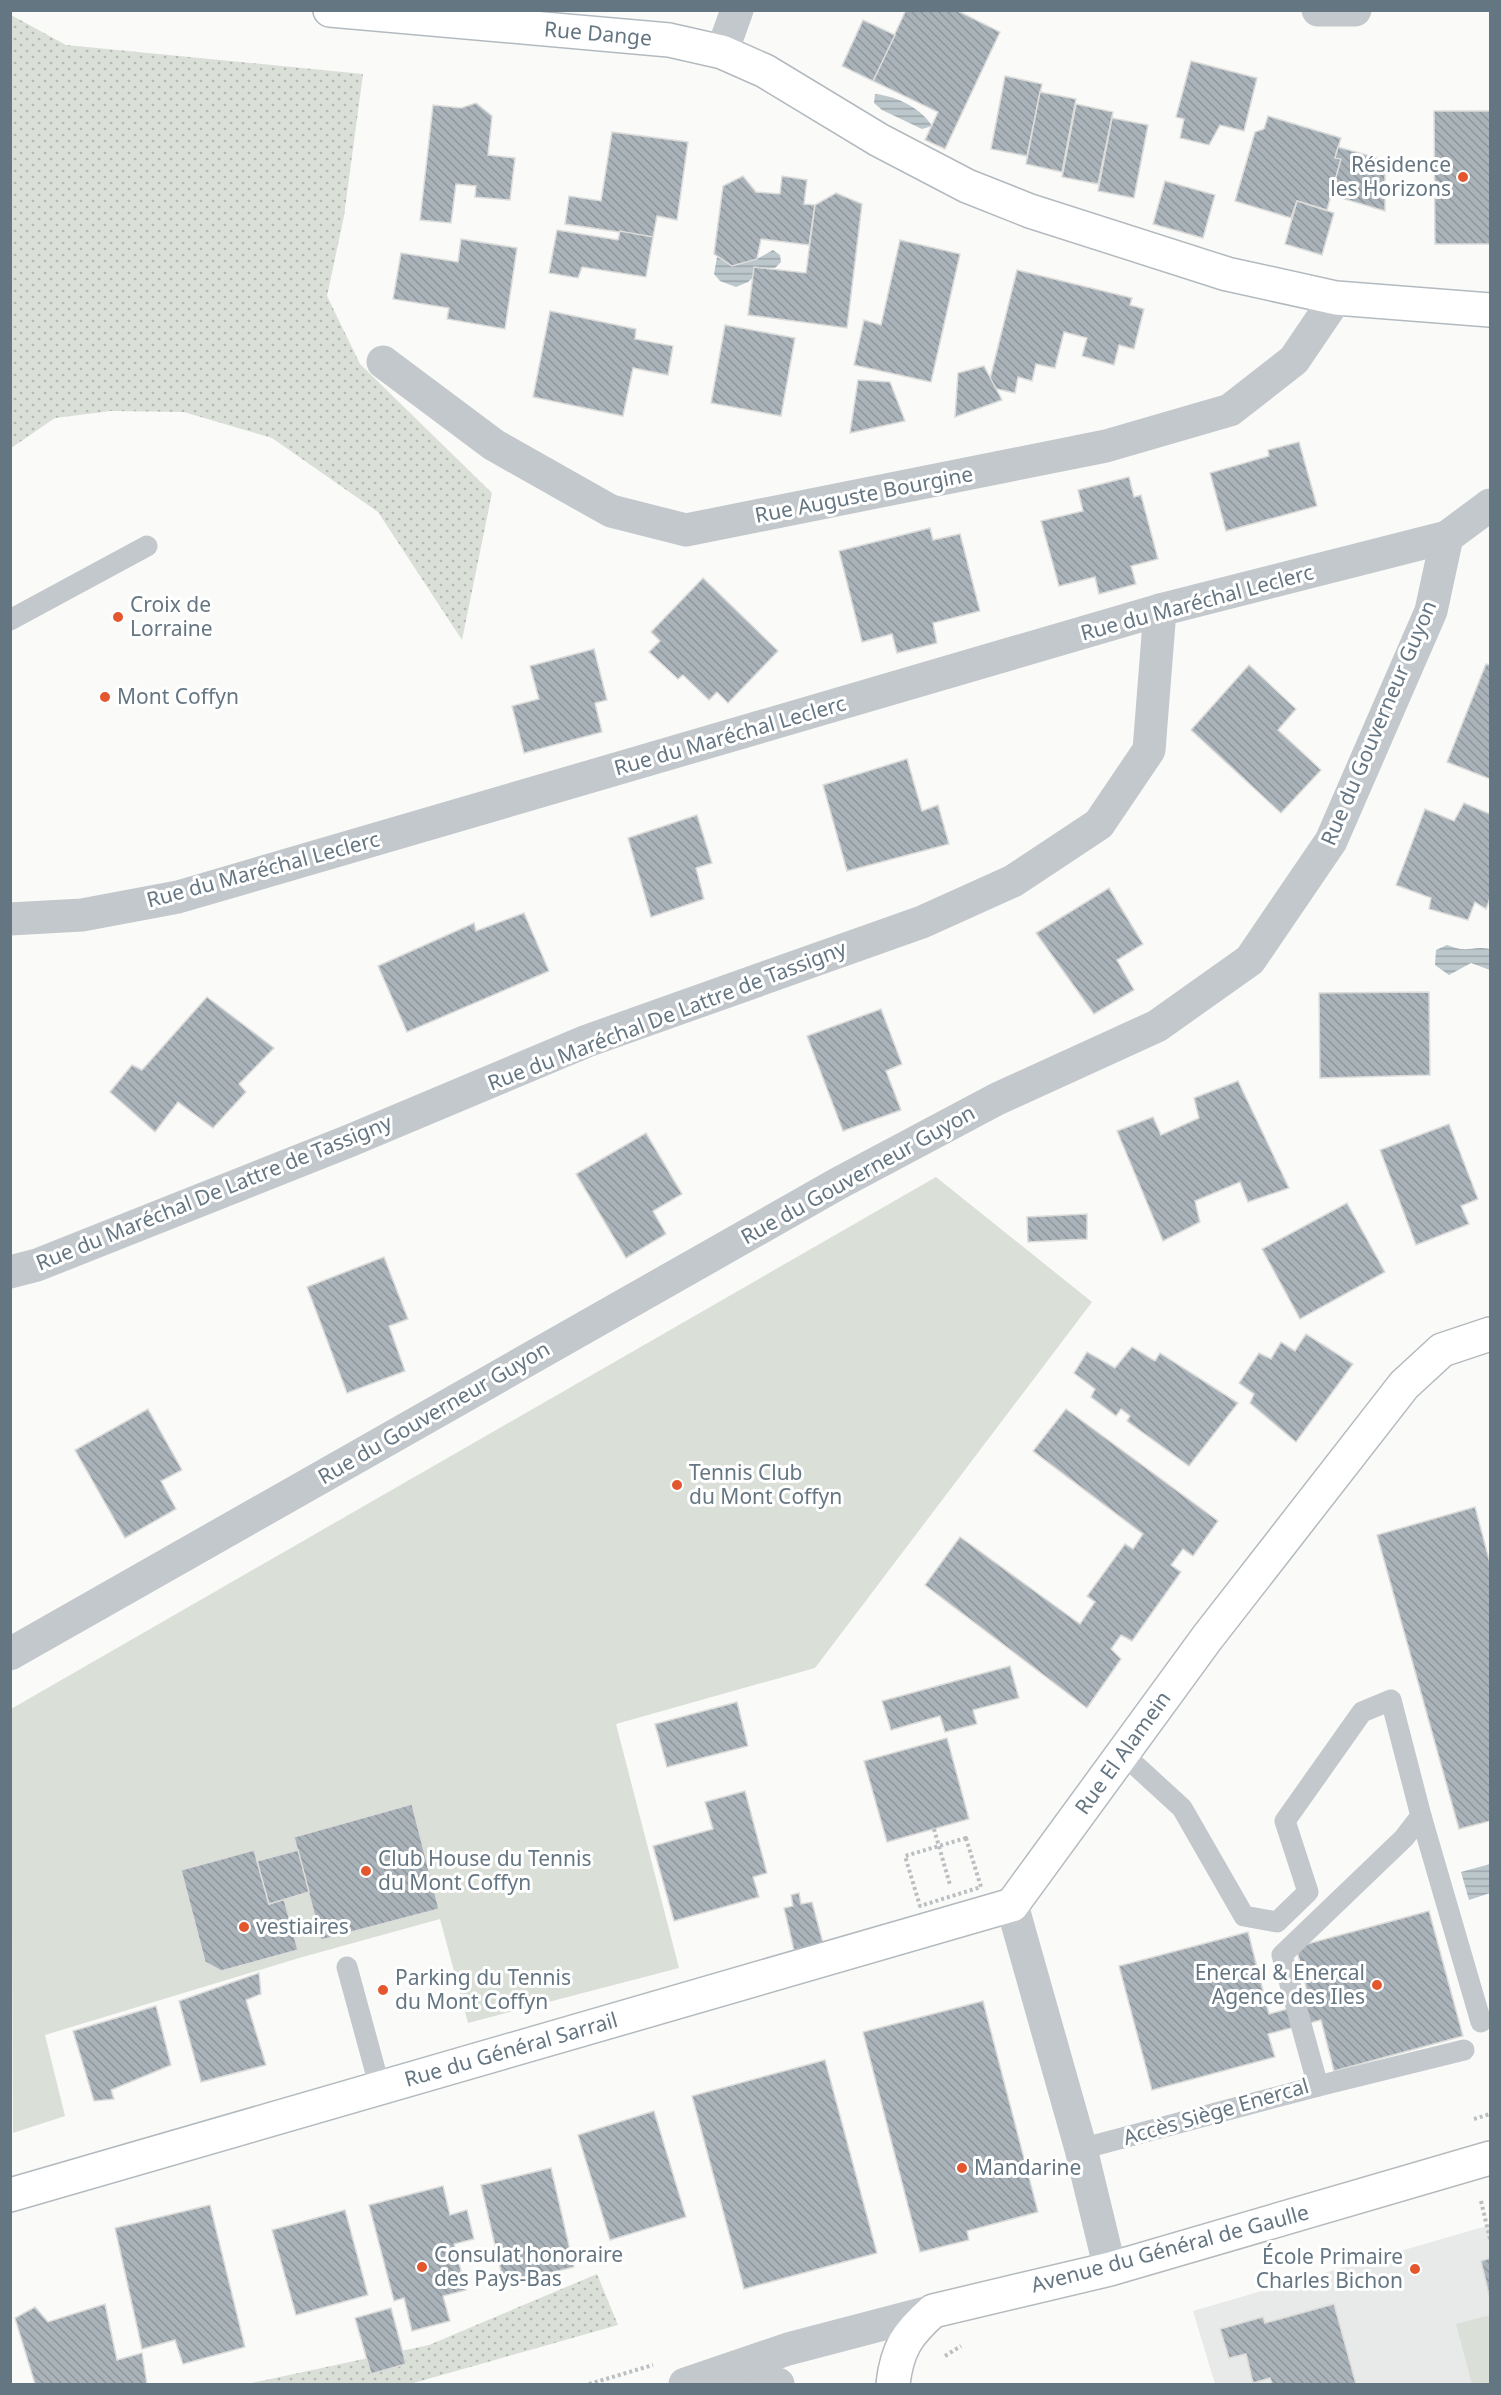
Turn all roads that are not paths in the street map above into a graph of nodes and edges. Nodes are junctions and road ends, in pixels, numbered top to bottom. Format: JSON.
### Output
{"nodes":[{"id":1,"x":330,"y":10,"type":"edge"},
{"id":2,"x":737,"y":10,"type":"edge"},
{"id":3,"x":1318,"y":10,"type":"edge"},
{"id":4,"x":1355,"y":10,"type":"edge"},
{"id":5,"x":722,"y":52,"type":"junction"},
{"id":6,"x":1336,"y":298,"type":"junction"},
{"id":7,"x":1491,"y":310,"type":"edge"},
{"id":8,"x":383,"y":362,"type":"dead end"},
{"id":9,"x":1491,"y":505,"type":"edge"},
{"id":10,"x":1447,"y":537,"type":"junction"},
{"id":11,"x":147,"y":546,"type":"dead end"},
{"id":12,"x":1160,"y":610,"type":"junction"},
{"id":13,"x":10,"y":620,"type":"edge"},
{"id":14,"x":10,"y":919,"type":"edge"},
{"id":15,"x":10,"y":1272,"type":"edge"},
{"id":16,"x":1491,"y":1334,"type":"edge"},
{"id":17,"x":10,"y":1654,"type":"edge"},
{"id":18,"x":1123,"y":1754,"type":"junction"},
{"id":19,"x":1421,"y":1816,"type":"junction"},
{"id":20,"x":1012,"y":1905,"type":"junction"},
{"id":21,"x":347,"y":1967,"type":"dead end"},
{"id":22,"x":1481,"y":2022,"type":"dead end"},
{"id":23,"x":1464,"y":2050,"type":"dead end"},
{"id":24,"x":1318,"y":2086,"type":"junction"},
{"id":25,"x":380,"y":2088,"type":"junction"},
{"id":26,"x":1081,"y":2150,"type":"junction"},
{"id":27,"x":1491,"y":2158,"type":"edge"},
{"id":28,"x":10,"y":2195,"type":"edge"},
{"id":29,"x":1110,"y":2269,"type":"junction"},
{"id":30,"x":933,"y":2311,"type":"junction"},
{"id":31,"x":716,"y":2376,"type":"junction"},
{"id":32,"x":685,"y":2385,"type":"edge"},
{"id":33,"x":778,"y":2385,"type":"edge"},
{"id":34,"x":893,"y":2385,"type":"edge"}],
"edges":[{"from":1,"to":5,"type":"street","name":"Rue Dange"},
{"from":2,"to":5,"type":"street"},
{"from":3,"to":4,"type":"street"},
{"from":5,"to":6,"type":"street"},
{"from":6,"to":7,"type":"street"},
{"from":6,"to":8,"type":"street","name":"Rue Auguste Bourgine"},
{"from":9,"to":10,"type":"street"},
{"from":10,"to":12,"type":"street","name":"Rue du Maréchal Leclerc"},
{"from":10,"to":17,"type":"street","name":"Rue du Gouverneur Guyon"},
{"from":11,"to":13,"type":"lane"},
{"from":12,"to":14,"type":"street","name":"Rue du Maréchal Leclerc"},
{"from":12,"to":15,"type":"street","name":"Rue du Maréchal De Lattre de Tassigny"},
{"from":16,"to":18,"type":"street","name":"Rue El Alamein"},
{"from":18,"to":19,"type":"lane"},
{"from":18,"to":20,"type":"street","name":"Rue El Alamein"},
{"from":19,"to":22,"type":"lane"},
{"from":19,"to":24,"type":"lane","name":"Accès Siège Enercal"},
{"from":20,"to":25,"type":"street","name":"Rue du Général Sarrail"},
{"from":20,"to":26,"type":"street"},
{"from":21,"to":25,"type":"lane"},
{"from":23,"to":24,"type":"lane"},
{"from":24,"to":26,"type":"lane","name":"Accès Siège Enercal"},
{"from":25,"to":28,"type":"street","name":"Rue du Général Sarrail"},
{"from":26,"to":29,"type":"street"},
{"from":27,"to":29,"type":"street","name":"Avenue du Général de Gaulle"},
{"from":29,"to":30,"type":"street","name":"Avenue du Général de Gaulle"},
{"from":30,"to":31,"type":"street"},
{"from":30,"to":34,"type":"street"},
{"from":31,"to":32,"type":"street"},
{"from":31,"to":33,"type":"street"}]}
